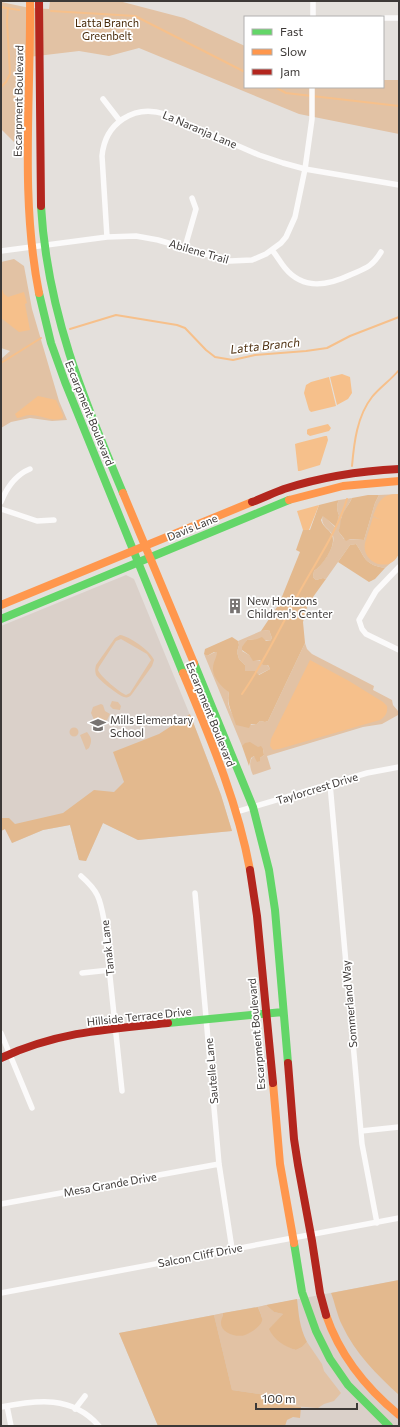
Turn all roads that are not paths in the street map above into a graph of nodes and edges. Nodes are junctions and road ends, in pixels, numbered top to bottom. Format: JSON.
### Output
{"nodes":[{"id":1,"x":30,"y":1,"type":"edge"},
{"id":2,"x":39,"y":1,"type":"edge"},
{"id":3,"x":313,"y":1,"type":"edge"},
{"id":4,"x":313,"y":16,"type":"edge"},
{"id":5,"x":384,"y":18,"type":"edge"},
{"id":6,"x":399,"y":18,"type":"edge"},
{"id":7,"x":312,"y":88,"type":"edge"},
{"id":8,"x":103,"y":99,"type":"dead end"},
{"id":9,"x":120,"y":121,"type":"junction"},
{"id":10,"x":305,"y":169,"type":"junction"},
{"id":11,"x":399,"y":185,"type":"edge"},
{"id":12,"x":192,"y":198,"type":"dead end"},
{"id":13,"x":107,"y":237,"type":"junction"},
{"id":14,"x":45,"y":245,"type":"junction"},
{"id":15,"x":32,"y":247,"type":"junction"},
{"id":16,"x":184,"y":247,"type":"junction"},
{"id":17,"x":272,"y":250,"type":"junction"},
{"id":18,"x":1,"y":251,"type":"edge"},
{"id":19,"x":382,"y":252,"type":"dead end"},
{"id":20,"x":85,"y":401,"type":"junction"},
{"id":21,"x":74,"y":405,"type":"junction"},
{"id":22,"x":30,"y":469,"type":"dead end"},
{"id":23,"x":399,"y":469,"type":"edge"},
{"id":24,"x":399,"y":481,"type":"edge"},
{"id":25,"x":1,"y":502,"type":"edge"},
{"id":26,"x":1,"y":509,"type":"edge"},
{"id":27,"x":54,"y":520,"type":"dead end"},
{"id":28,"x":145,"y":546,"type":"junction"},
{"id":29,"x":134,"y":550,"type":"junction"},
{"id":30,"x":150,"y":557,"type":"junction"},
{"id":31,"x":138,"y":561,"type":"junction"},
{"id":32,"x":399,"y":567,"type":"edge"},
{"id":33,"x":1,"y":605,"type":"edge"},
{"id":34,"x":1,"y":619,"type":"edge"},
{"id":35,"x":399,"y":650,"type":"edge"},
{"id":36,"x":399,"y":767,"type":"edge"},
{"id":37,"x":330,"y":784,"type":"junction"},
{"id":38,"x":253,"y":807,"type":"junction"},
{"id":39,"x":236,"y":812,"type":"junction"},
{"id":40,"x":82,"y":876,"type":"dead end"},
{"id":41,"x":195,"y":893,"type":"dead end"},
{"id":42,"x":110,"y":970,"type":"junction"},
{"id":43,"x":82,"y":973,"type":"dead end"},
{"id":44,"x":283,"y":1012,"type":"junction"},
{"id":45,"x":265,"y":1013,"type":"junction"},
{"id":46,"x":207,"y":1020,"type":"junction"},
{"id":47,"x":116,"y":1028,"type":"junction"},
{"id":48,"x":1,"y":1033,"type":"edge"},
{"id":49,"x":9,"y":1054,"type":"junction"},
{"id":50,"x":1,"y":1058,"type":"edge"},
{"id":51,"x":122,"y":1091,"type":"dead end"},
{"id":52,"x":32,"y":1108,"type":"dead end"},
{"id":53,"x":399,"y":1127,"type":"edge"},
{"id":54,"x":361,"y":1131,"type":"junction"},
{"id":55,"x":219,"y":1164,"type":"junction"},
{"id":56,"x":1,"y":1204,"type":"edge"},
{"id":57,"x":399,"y":1218,"type":"edge"},
{"id":58,"x":377,"y":1223,"type":"junction"},
{"id":59,"x":310,"y":1235,"type":"junction"},
{"id":60,"x":292,"y":1238,"type":"junction"},
{"id":61,"x":232,"y":1249,"type":"junction"},
{"id":62,"x":1,"y":1293,"type":"edge"},
{"id":63,"x":85,"y":1396,"type":"dead end"},
{"id":64,"x":4,"y":1407,"type":"edge"},
{"id":65,"x":75,"y":1409,"type":"junction"},
{"id":66,"x":399,"y":1415,"type":"edge"},
{"id":67,"x":11,"y":1426,"type":"edge"},
{"id":68,"x":99,"y":1426,"type":"edge"},
{"id":69,"x":388,"y":1426,"type":"edge"}],
"edges":[{"from":1,"to":15,"type":"main road","name":"Escarpment Boulevard"},
{"from":2,"to":14,"type":"main road","name":"Escarpment Boulevard"},
{"from":3,"to":4,"type":"street"},
{"from":5,"to":6,"type":"street"},
{"from":7,"to":10,"type":"street","name":"Abilene Trail"},
{"from":8,"to":9,"type":"street"},
{"from":9,"to":10,"type":"street","name":"La Naranja Lane"},
{"from":9,"to":13,"type":"street","name":"La Naranja Lane"},
{"from":10,"to":11,"type":"street","name":"La Naranja Lane"},
{"from":10,"to":17,"type":"street","name":"Abilene Trail"},
{"from":12,"to":16,"type":"street"},
{"from":13,"to":14,"type":"street","name":"Abilene Trail"},
{"from":13,"to":16,"type":"street","name":"Abilene Trail"},
{"from":14,"to":15,"type":"street","name":"Abilene Trail"},
{"from":14,"to":20,"type":"main road","name":"Escarpment Boulevard"},
{"from":15,"to":18,"type":"street","name":"Abilene Trail"},
{"from":15,"to":21,"type":"main road","name":"Escarpment Boulevard"},
{"from":16,"to":17,"type":"street","name":"Abilene Trail"},
{"from":17,"to":19,"type":"street"},
{"from":20,"to":21,"type":"main road"},
{"from":20,"to":28,"type":"main road","name":"Escarpment Boulevard"},
{"from":21,"to":29,"type":"main road","name":"Escarpment Boulevard"},
{"from":22,"to":25,"type":"street"},
{"from":23,"to":28,"type":"main road","name":"Davis Lane"},
{"from":24,"to":30,"type":"main road","name":"Davis Lane"},
{"from":26,"to":27,"type":"street"},
{"from":28,"to":29,"type":"main road","name":"Davis Lane"},
{"from":28,"to":30,"type":"main road","name":"Escarpment Boulevard"},
{"from":29,"to":31,"type":"main road","name":"Escarpment Boulevard"},
{"from":29,"to":33,"type":"main road","name":"Davis Lane"},
{"from":30,"to":31,"type":"main road","name":"Davis Lane"},
{"from":30,"to":38,"type":"main road","name":"Escarpment Boulevard"},
{"from":31,"to":34,"type":"main road","name":"Davis Lane"},
{"from":31,"to":39,"type":"main road","name":"Escarpment Boulevard"},
{"from":32,"to":35,"type":"street"},
{"from":36,"to":37,"type":"street","name":"Taylorcrest Drive"},
{"from":37,"to":38,"type":"street","name":"Taylorcrest Drive"},
{"from":37,"to":54,"type":"street","name":"Sommerland Way"},
{"from":38,"to":39,"type":"street","name":"Taylorcrest Drive"},
{"from":38,"to":44,"type":"main road","name":"Escarpment Boulevard"},
{"from":39,"to":45,"type":"main road","name":"Escarpment Boulevard"},
{"from":40,"to":42,"type":"street","name":"Tanak Lane"},
{"from":41,"to":46,"type":"street","name":"Sautelle Lane"},
{"from":42,"to":43,"type":"street"},
{"from":42,"to":47,"type":"street","name":"Tanak Lane"},
{"from":44,"to":45,"type":"main road","name":"Hillside Terrace Drive"},
{"from":44,"to":59,"type":"main road","name":"Escarpment Boulevard"},
{"from":45,"to":46,"type":"main road","name":"Hillside Terrace Drive"},
{"from":45,"to":60,"type":"main road","name":"Escarpment Boulevard"},
{"from":46,"to":47,"type":"main road","name":"Hillside Terrace Drive"},
{"from":46,"to":55,"type":"street","name":"Sautelle Lane"},
{"from":47,"to":49,"type":"main road","name":"Hillside Terrace Drive"},
{"from":47,"to":51,"type":"street","name":"Tanak Lane"},
{"from":48,"to":49,"type":"street"},
{"from":49,"to":50,"type":"main road","name":"Hillside Terrace Drive"},
{"from":49,"to":52,"type":"street"},
{"from":53,"to":54,"type":"street"},
{"from":54,"to":58,"type":"street","name":"Sommerland Way"},
{"from":55,"to":56,"type":"street","name":"Mesa Grande Drive"},
{"from":55,"to":61,"type":"street","name":"Sautelle Lane"},
{"from":57,"to":58,"type":"street","name":"Salcon Cliff Drive"},
{"from":58,"to":59,"type":"street","name":"Salcon Cliff Drive"},
{"from":59,"to":60,"type":"street","name":"Salcon Cliff Drive"},
{"from":59,"to":66,"type":"main road","name":"Escarpment Boulevard"},
{"from":60,"to":61,"type":"street","name":"Salcon Cliff Drive"},
{"from":60,"to":69,"type":"main road","name":"Escarpment Boulevard"},
{"from":61,"to":62,"type":"street","name":"Salcon Cliff Drive"},
{"from":63,"to":65,"type":"street"},
{"from":64,"to":65,"type":"street"},
{"from":64,"to":67,"type":"street"},
{"from":65,"to":68,"type":"street"}]}
